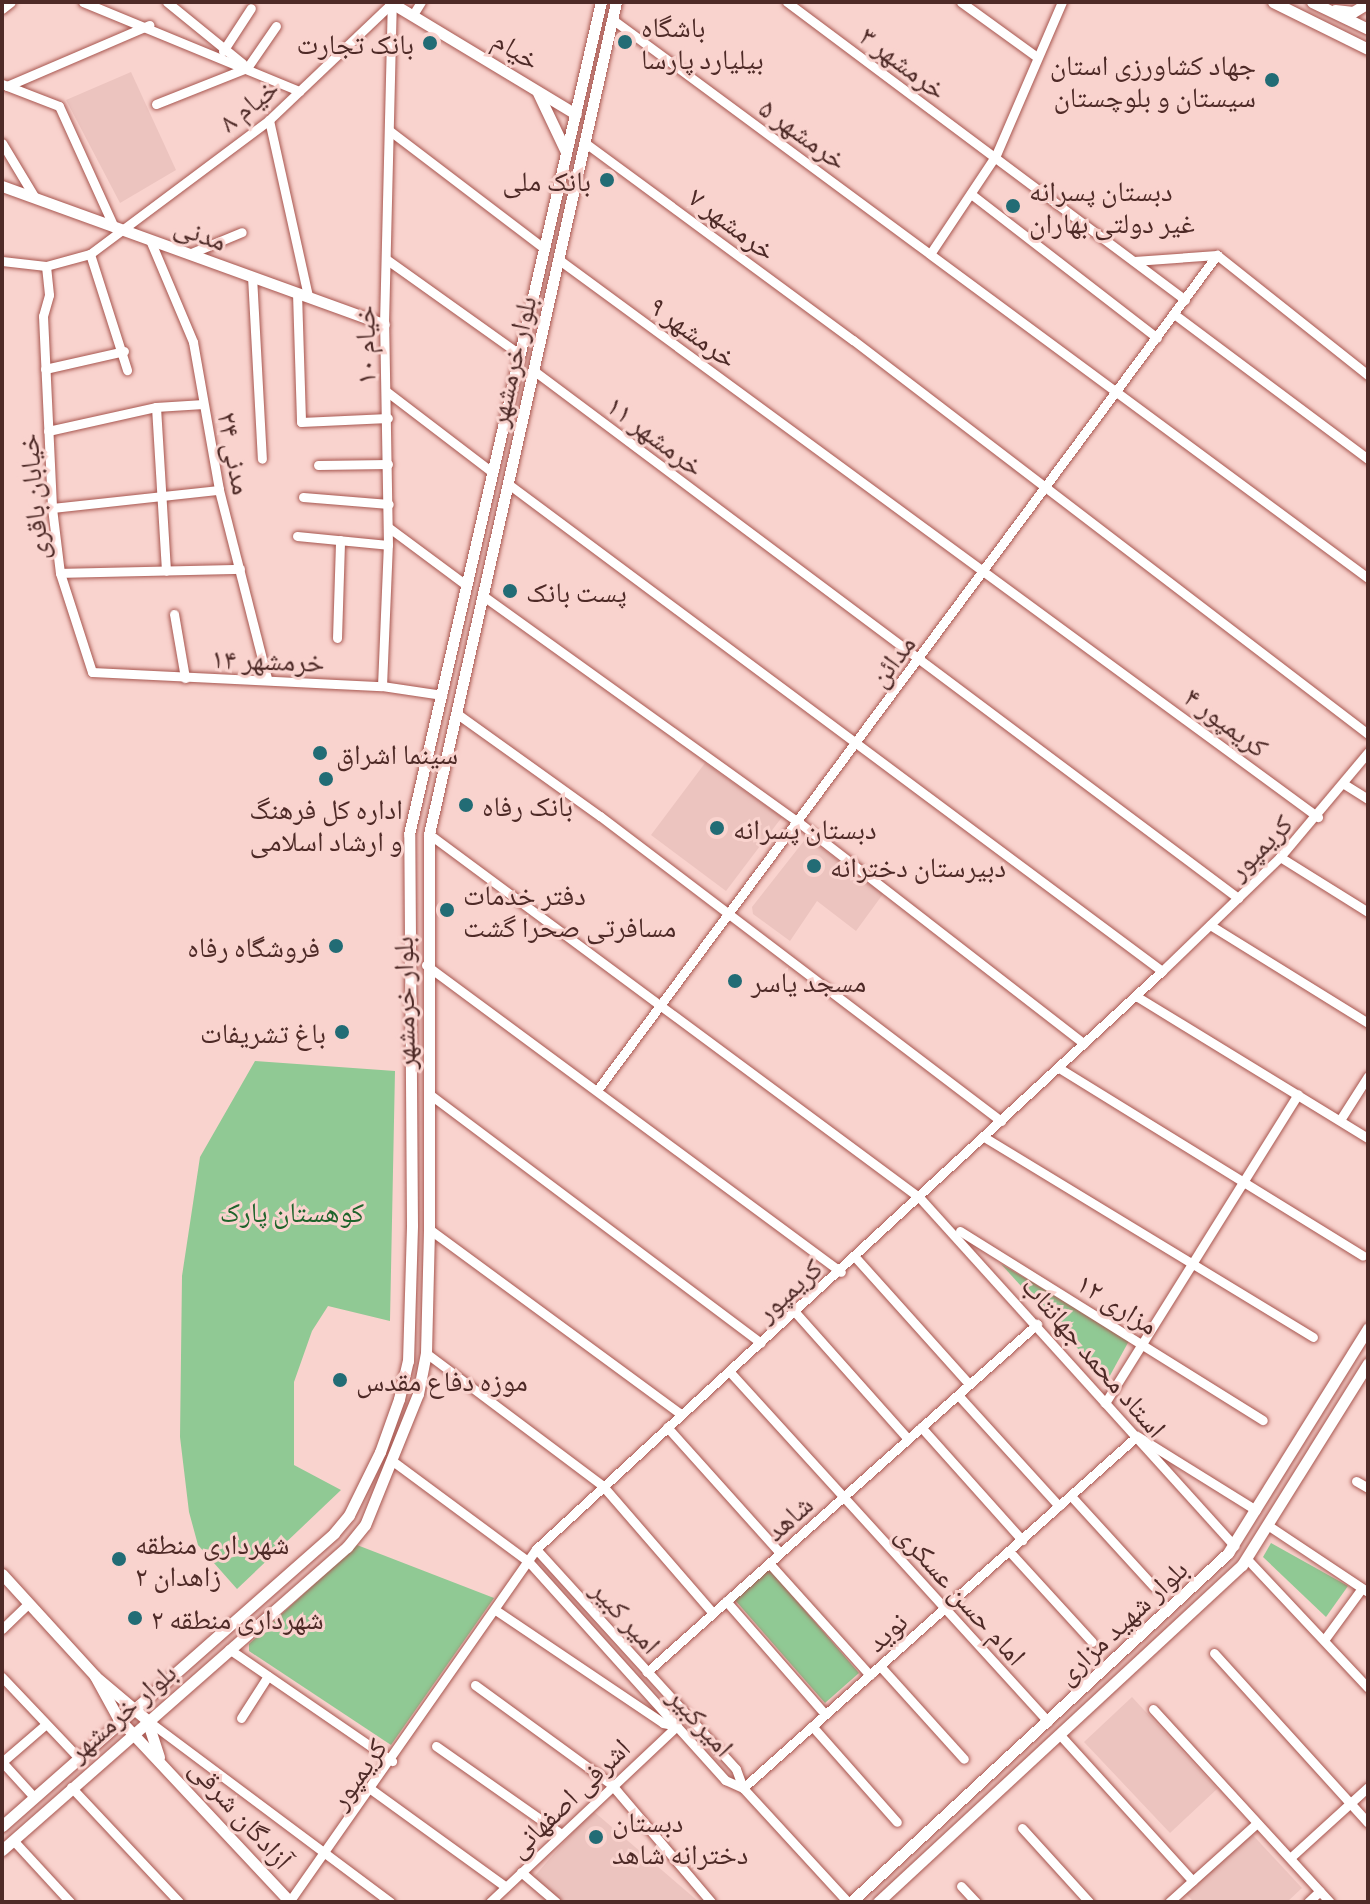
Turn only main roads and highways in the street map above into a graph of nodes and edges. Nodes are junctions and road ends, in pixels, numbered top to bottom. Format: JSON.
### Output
{"nodes":[{"id":1,"x":616,"y":2,"type":"edge"},
{"id":2,"x":1273,"y":2,"type":"edge"},
{"id":3,"x":1312,"y":2,"type":"edge"},
{"id":4,"x":391,"y":3,"type":"edge"},
{"id":5,"x":600,"y":3,"type":"edge"},
{"id":6,"x":1368,"y":3,"type":"edge"},
{"id":7,"x":1329,"y":10,"type":"junction"},
{"id":8,"x":1368,"y":29,"type":"edge"},
{"id":9,"x":1352,"y":40,"type":"junction"},
{"id":10,"x":1368,"y":49,"type":"edge"},
{"id":11,"x":1368,"y":58,"type":"edge"},
{"id":12,"x":536,"y":89,"type":"junction"},
{"id":13,"x":576,"y":114,"type":"junction"},
{"id":14,"x":566,"y":152,"type":"junction"},
{"id":15,"x":2,"y":186,"type":"edge"},
{"id":16,"x":384,"y":324,"type":"road end"},
{"id":17,"x":506,"y":409,"type":"junction"},
{"id":18,"x":522,"y":418,"type":"junction"},
{"id":19,"x":411,"y":1167,"type":"junction"},
{"id":20,"x":428,"y":1167,"type":"junction"},
{"id":21,"x":1368,"y":1328,"type":"edge"},
{"id":22,"x":1368,"y":1363,"type":"edge"},
{"id":23,"x":2,"y":1574,"type":"edge"},
{"id":24,"x":260,"y":1597,"type":"junction"},
{"id":25,"x":272,"y":1612,"type":"junction"},
{"id":26,"x":1122,"y":1655,"type":"junction"},
{"id":27,"x":1134,"y":1668,"type":"junction"},
{"id":28,"x":95,"y":1676,"type":"junction"},
{"id":29,"x":134,"y":1706,"type":"junction"},
{"id":30,"x":118,"y":1718,"type":"junction"},
{"id":31,"x":147,"y":1720,"type":"junction"},
{"id":32,"x":132,"y":1733,"type":"junction"},
{"id":33,"x":159,"y":1757,"type":"junction"},
{"id":34,"x":2,"y":1826,"type":"edge"},
{"id":35,"x":2,"y":1850,"type":"edge"},
{"id":36,"x":290,"y":1902,"type":"edge"},
{"id":37,"x":849,"y":1902,"type":"edge"},
{"id":38,"x":878,"y":1902,"type":"edge"}],
"edges":[{"from":1,"to":18,"type":"main road","name":"بلوار خرمشهر"},
{"from":2,"to":9,"type":"main road"},
{"from":3,"to":7,"type":"main road"},
{"from":4,"to":12,"type":"main road","name":"خیام"},
{"from":5,"to":13,"type":"main road","name":"بلوار خرمشهر"},
{"from":6,"to":7,"type":"main road"},
{"from":7,"to":8,"type":"main road"},
{"from":9,"to":10,"type":"main road"},
{"from":9,"to":11,"type":"main road"},
{"from":12,"to":13,"type":"main road","name":"خیام"},
{"from":12,"to":14,"type":"main road"},
{"from":13,"to":14,"type":"main road","name":"بلوار خرمشهر"},
{"from":14,"to":17,"type":"main road","name":"بلوار خرمشهر"},
{"from":15,"to":16,"type":"main road","name":"مدنی"},
{"from":17,"to":18,"type":"main road"},
{"from":17,"to":19,"type":"main road","name":"بلوار خرمشهر"},
{"from":18,"to":20,"type":"main road","name":"بلوار خرمشهر"},
{"from":19,"to":20,"type":"main road"},
{"from":19,"to":24,"type":"main road","name":"بلوار خرمشهر"},
{"from":20,"to":25,"type":"main road","name":"بلوار خرمشهر"},
{"from":21,"to":26,"type":"main road","name":"بلوار شهید مزاری"},
{"from":22,"to":27,"type":"main road","name":"بلوار شهید مزاری"},
{"from":23,"to":28,"type":"main road"},
{"from":24,"to":25,"type":"main road"},
{"from":24,"to":29,"type":"main road","name":"بلوار خرمشهر"},
{"from":25,"to":31,"type":"main road","name":"بلوار خرمشهر"},
{"from":26,"to":27,"type":"main road"},
{"from":26,"to":37,"type":"main road","name":"بلوار شهید مزاری"},
{"from":27,"to":38,"type":"main road","name":"بلوار شهید مزاری"},
{"from":28,"to":29,"type":"main road"},
{"from":28,"to":30,"type":"main road","name":"آزادگان شرقی"},
{"from":29,"to":30,"type":"main road","name":"بلوار خرمشهر"},
{"from":29,"to":31,"type":"main road"},
{"from":30,"to":32,"type":"main road","name":"آزادگان شرقی"},
{"from":30,"to":34,"type":"main road","name":"بلوار خرمشهر"},
{"from":31,"to":32,"type":"main road","name":"بلوار خرمشهر"},
{"from":31,"to":33,"type":"main road","name":"آزادگان شرقی"},
{"from":32,"to":33,"type":"main road","name":"آزادگان شرقی"},
{"from":32,"to":35,"type":"main road","name":"بلوار خرمشهر"},
{"from":33,"to":36,"type":"main road","name":"آزادگان شرقی"}]}
